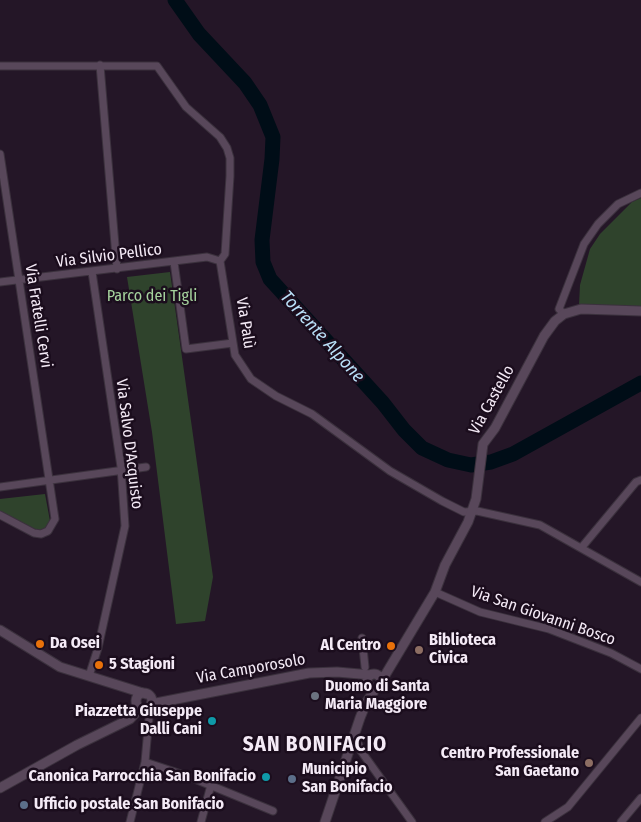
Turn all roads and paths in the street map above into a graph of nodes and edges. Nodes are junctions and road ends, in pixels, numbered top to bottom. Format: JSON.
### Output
{"nodes":[{"id":1,"x":100,"y":65,"type":"junction"},
{"id":2,"x":0,"y":66,"type":"edge"},
{"id":3,"x":0,"y":154,"type":"edge"},
{"id":4,"x":641,"y":193,"type":"edge"},
{"id":5,"x":220,"y":261,"type":"junction"},
{"id":6,"x":174,"y":262,"type":"junction"},
{"id":7,"x":117,"y":269,"type":"junction"},
{"id":8,"x":92,"y":272,"type":"junction"},
{"id":9,"x":18,"y":280,"type":"junction"},
{"id":10,"x":0,"y":282,"type":"edge"},
{"id":11,"x":641,"y":311,"type":"edge"},
{"id":12,"x":564,"y":314,"type":"junction"},
{"id":13,"x":233,"y":343,"type":"junction"},
{"id":14,"x":146,"y":467,"type":"dead end"},
{"id":15,"x":119,"y":470,"type":"junction"},
{"id":16,"x":641,"y":480,"type":"edge"},
{"id":17,"x":49,"y":482,"type":"junction"},
{"id":18,"x":0,"y":487,"type":"edge"},
{"id":19,"x":472,"y":512,"type":"junction"},
{"id":20,"x":0,"y":515,"type":"edge"},
{"id":21,"x":582,"y":547,"type":"junction"},
{"id":22,"x":641,"y":582,"type":"edge"},
{"id":23,"x":435,"y":592,"type":"junction"},
{"id":24,"x":0,"y":630,"type":"edge"},
{"id":25,"x":362,"y":638,"type":"dead end"},
{"id":26,"x":365,"y":667,"type":"dead end"},
{"id":27,"x":641,"y":669,"type":"edge"},
{"id":28,"x":89,"y":676,"type":"junction"},
{"id":29,"x":373,"y":681,"type":"junction"},
{"id":30,"x":145,"y":702,"type":"junction"},
{"id":31,"x":641,"y":718,"type":"edge"},
{"id":32,"x":355,"y":735,"type":"junction"},
{"id":33,"x":145,"y":762,"type":"junction"},
{"id":34,"x":212,"y":785,"type":"junction"},
{"id":35,"x":0,"y":788,"type":"edge"},
{"id":36,"x":641,"y":798,"type":"edge"},
{"id":37,"x":273,"y":811,"type":"dead end"},
{"id":38,"x":130,"y":822,"type":"edge"},
{"id":39,"x":201,"y":822,"type":"edge"},
{"id":40,"x":325,"y":822,"type":"edge"},
{"id":41,"x":412,"y":822,"type":"edge"},
{"id":42,"x":545,"y":822,"type":"edge"},
{"id":43,"x":621,"y":822,"type":"edge"}],
"edges":[{"from":1,"to":2,"type":"street"},
{"from":1,"to":5,"type":"street","name":"Via Palù"},
{"from":1,"to":7,"type":"street"},
{"from":3,"to":9,"type":"street","name":"Via Fratelli Cervi"},
{"from":4,"to":12,"type":"street"},
{"from":5,"to":6,"type":"street","name":"Via Silvio Pellico"},
{"from":5,"to":13,"type":"street","name":"Via Palù"},
{"from":6,"to":7,"type":"street","name":"Via Silvio Pellico"},
{"from":6,"to":13,"type":"street"},
{"from":7,"to":8,"type":"street","name":"Via Silvio Pellico"},
{"from":8,"to":9,"type":"street","name":"Via Silvio Pellico"},
{"from":8,"to":15,"type":"street","name":"Via Salvo D'Acquisto"},
{"from":9,"to":10,"type":"street","name":"Via Silvio Pellico"},
{"from":9,"to":17,"type":"street","name":"Via Fratelli Cervi"},
{"from":11,"to":12,"type":"street"},
{"from":12,"to":19,"type":"street","name":"Via Castello"},
{"from":13,"to":19,"type":"street","name":"Via Palù"},
{"from":14,"to":15,"type":"street"},
{"from":15,"to":17,"type":"street"},
{"from":15,"to":28,"type":"street","name":"Via Salvo D'Acquisto"},
{"from":16,"to":21,"type":"street"},
{"from":17,"to":18,"type":"street"},
{"from":17,"to":20,"type":"street","name":"Via Fratelli Cervi"},
{"from":19,"to":21,"type":"street","name":"Via Palù"},
{"from":19,"to":23,"type":"street","name":"Via Castello"},
{"from":21,"to":22,"type":"street","name":"Via Palù"},
{"from":23,"to":27,"type":"street","name":"Via San Giovanni Bosco"},
{"from":23,"to":29,"type":"street","name":"Via Castello"},
{"from":24,"to":28,"type":"street"},
{"from":25,"to":26,"type":"street"},
{"from":28,"to":30,"type":"street"},
{"from":29,"to":30,"type":"street","name":"Via Camporosolo"},
{"from":29,"to":32,"type":"street"},
{"from":30,"to":33,"type":"street"},
{"from":30,"to":35,"type":"street","name":"Via Camporosolo"},
{"from":31,"to":42,"type":"street"},
{"from":32,"to":40,"type":"street"},
{"from":32,"to":41,"type":"street"},
{"from":33,"to":34,"type":"street"},
{"from":33,"to":38,"type":"street"},
{"from":34,"to":37,"type":"street"},
{"from":34,"to":39,"type":"street"},
{"from":36,"to":43,"type":"street"}]}
